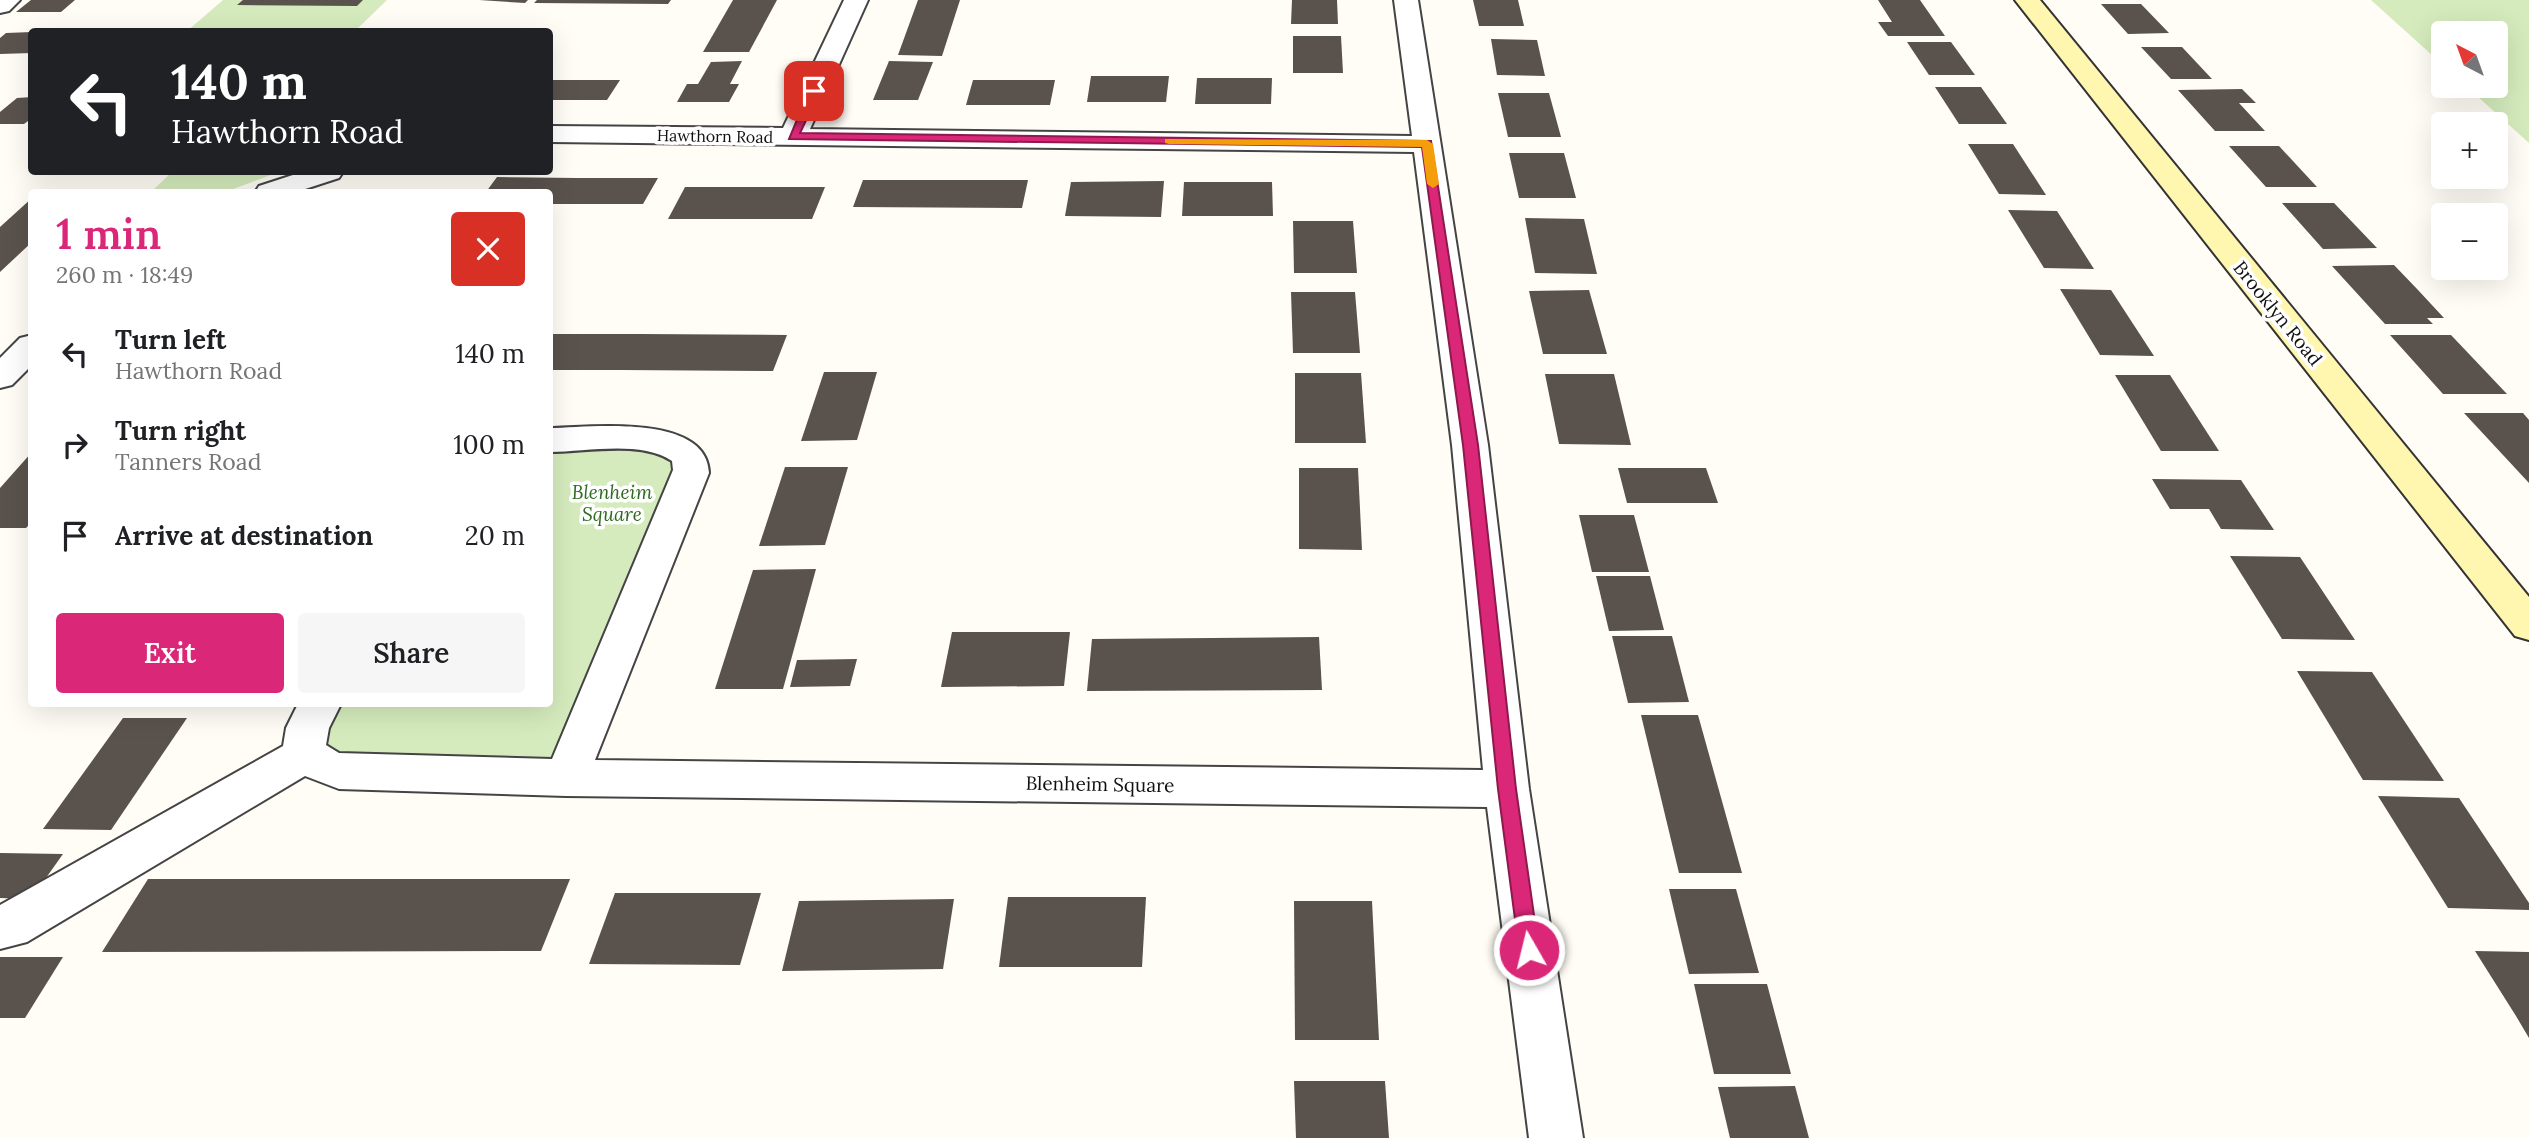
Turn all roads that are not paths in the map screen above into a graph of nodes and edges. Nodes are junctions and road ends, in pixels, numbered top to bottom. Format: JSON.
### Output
{"nodes":[{"id":1,"x":8,"y":0,"type":"edge"},
{"id":2,"x":856,"y":0,"type":"edge"},
{"id":3,"x":1406,"y":0,"type":"edge"},
{"id":4,"x":2027,"y":0,"type":"edge"},
{"id":5,"x":0,"y":6,"type":"edge"},
{"id":6,"x":553,"y":134,"type":"edge"},
{"id":7,"x":793,"y":136,"type":"junction"},
{"id":8,"x":1427,"y":144,"type":"junction"},
{"id":9,"x":321,"y":175,"type":"edge"},
{"id":10,"x":278,"y":189,"type":"edge"},
{"id":11,"x":28,"y":349,"type":"edge"},
{"id":12,"x":0,"y":377,"type":"edge"},
{"id":13,"x":553,"y":440,"type":"edge"},
{"id":14,"x":2529,"y":625,"type":"edge"},
{"id":15,"x":319,"y":707,"type":"edge"},
{"id":16,"x":306,"y":754,"type":"junction"},
{"id":17,"x":566,"y":778,"type":"junction"},
{"id":18,"x":1507,"y":789,"type":"junction"},
{"id":19,"x":0,"y":927,"type":"edge"},
{"id":20,"x":1556,"y":1138,"type":"edge"}],
"edges":[{"from":1,"to":5,"type":"street"},
{"from":2,"to":7,"type":"street"},
{"from":3,"to":8,"type":"street"},
{"from":4,"to":14,"type":"street","name":"Brooklyn Road"},
{"from":6,"to":7,"type":"street","name":"Hawthorn Road"},
{"from":7,"to":8,"type":"street","name":"Hawthorn Road"},
{"from":8,"to":18,"type":"street"},
{"from":9,"to":10,"type":"street"},
{"from":11,"to":12,"type":"street"},
{"from":13,"to":17,"type":"street"},
{"from":15,"to":16,"type":"street"},
{"from":16,"to":17,"type":"street","name":"Blenheim Square"},
{"from":16,"to":19,"type":"street"},
{"from":17,"to":18,"type":"street","name":"Blenheim Square"},
{"from":18,"to":20,"type":"street"}]}
